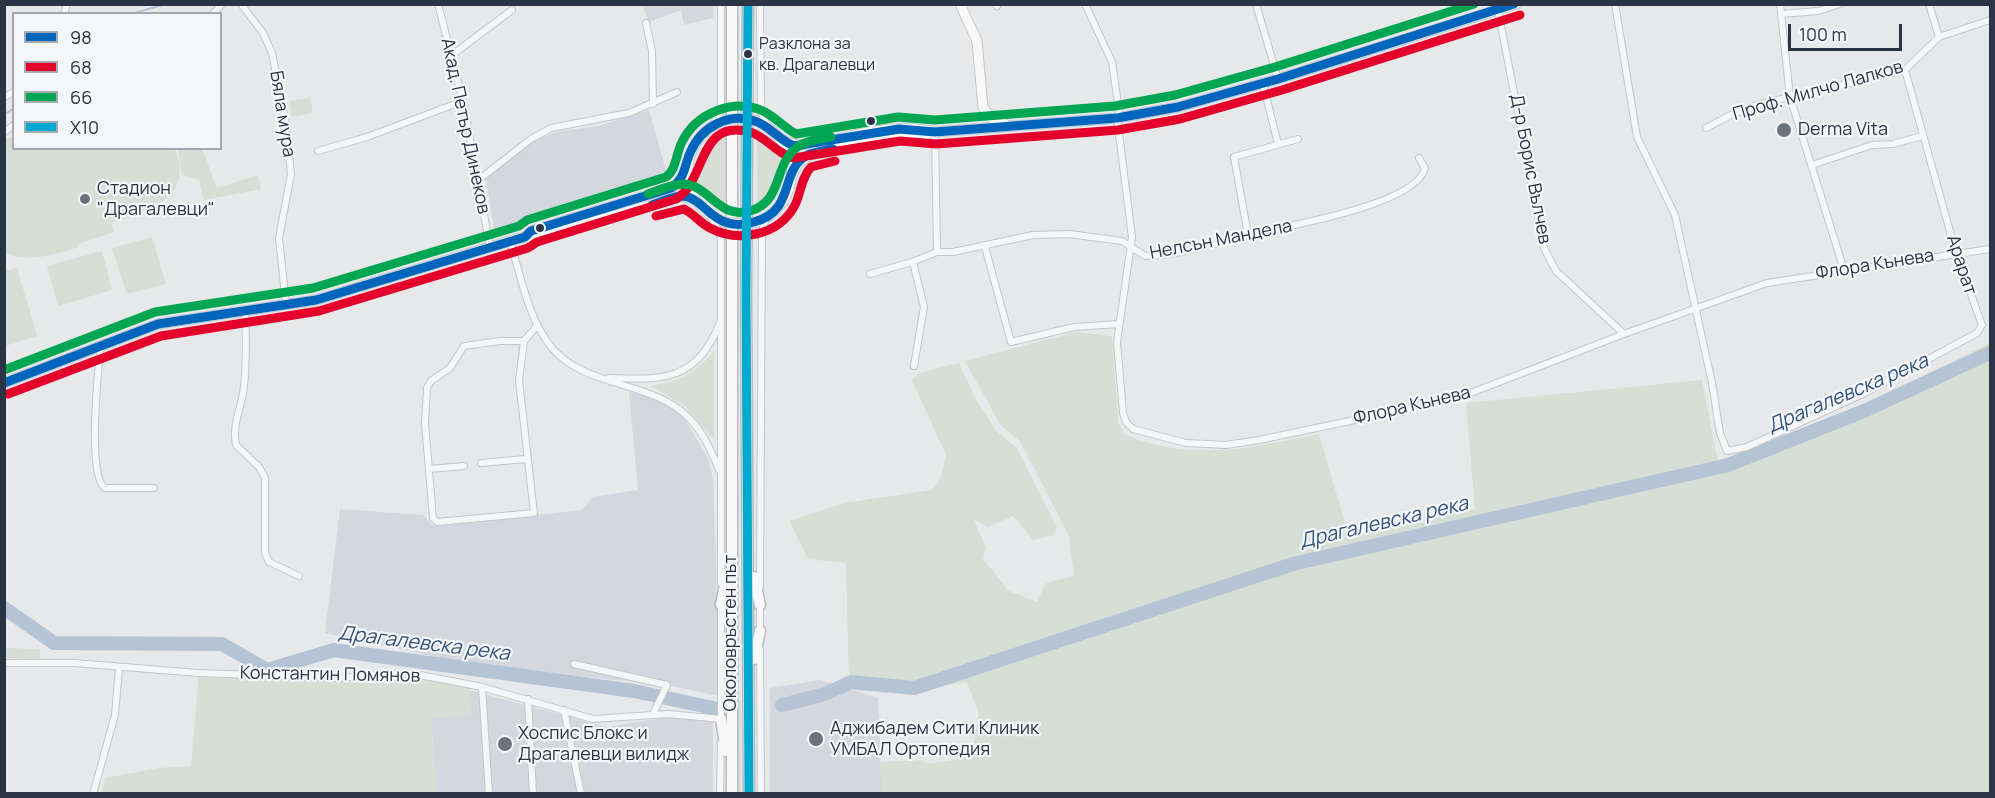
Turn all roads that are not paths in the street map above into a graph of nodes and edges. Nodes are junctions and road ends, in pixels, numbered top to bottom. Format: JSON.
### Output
{"nodes":[{"id":1,"x":241,"y":4,"type":"edge"},
{"id":2,"x":438,"y":4,"type":"edge"},
{"id":3,"x":721,"y":4,"type":"edge"},
{"id":4,"x":732,"y":4,"type":"edge"},
{"id":5,"x":748,"y":4,"type":"edge"},
{"id":6,"x":760,"y":4,"type":"edge"},
{"id":7,"x":960,"y":4,"type":"edge"},
{"id":8,"x":1085,"y":4,"type":"edge"},
{"id":9,"x":1256,"y":4,"type":"edge"},
{"id":10,"x":1516,"y":4,"type":"edge"},
{"id":11,"x":1615,"y":4,"type":"edge"},
{"id":12,"x":1780,"y":4,"type":"edge"},
{"id":13,"x":1840,"y":4,"type":"edge"},
{"id":14,"x":1929,"y":4,"type":"edge"},
{"id":15,"x":512,"y":10,"type":"dead end"},
{"id":16,"x":1498,"y":10,"type":"junction"},
{"id":17,"x":1781,"y":14,"type":"junction"},
{"id":18,"x":1990,"y":20,"type":"edge"},
{"id":19,"x":646,"y":23,"type":"dead end"},
{"id":20,"x":1939,"y":37,"type":"junction"},
{"id":21,"x":452,"y":55,"type":"junction"},
{"id":22,"x":1905,"y":70,"type":"junction"},
{"id":23,"x":1278,"y":79,"type":"junction"},
{"id":24,"x":1263,"y":84,"type":"junction"},
{"id":25,"x":676,"y":92,"type":"dead end"},
{"id":26,"x":1790,"y":97,"type":"junction"},
{"id":27,"x":463,"y":101,"type":"junction"},
{"id":28,"x":653,"y":104,"type":"junction"},
{"id":29,"x":1118,"y":118,"type":"junction"},
{"id":30,"x":768,"y":126,"type":"junction"},
{"id":31,"x":1013,"y":126,"type":"junction"},
{"id":32,"x":711,"y":127,"type":"junction"},
{"id":33,"x":1706,"y":128,"type":"dead end"},
{"id":34,"x":935,"y":132,"type":"junction"},
{"id":35,"x":1922,"y":136,"type":"junction"},
{"id":36,"x":1298,"y":139,"type":"dead end"},
{"id":37,"x":783,"y":140,"type":"junction"},
{"id":38,"x":1278,"y":144,"type":"junction"},
{"id":39,"x":318,"y":151,"type":"dead end"},
{"id":40,"x":1419,"y":158,"type":"dead end"},
{"id":41,"x":1812,"y":165,"type":"junction"},
{"id":42,"x":687,"y":171,"type":"junction"},
{"id":43,"x":792,"y":176,"type":"junction"},
{"id":44,"x":477,"y":181,"type":"junction"},
{"id":45,"x":695,"y":200,"type":"junction"},
{"id":46,"x":710,"y":215,"type":"junction"},
{"id":47,"x":766,"y":217,"type":"junction"},
{"id":48,"x":1248,"y":235,"type":"junction"},
{"id":49,"x":525,"y":237,"type":"junction"},
{"id":50,"x":510,"y":241,"type":"junction"},
{"id":51,"x":490,"y":247,"type":"junction"},
{"id":52,"x":985,"y":247,"type":"junction"},
{"id":53,"x":1132,"y":249,"type":"junction"},
{"id":54,"x":1990,"y":249,"type":"edge"},
{"id":55,"x":937,"y":252,"type":"junction"},
{"id":56,"x":1956,"y":253,"type":"junction"},
{"id":57,"x":913,"y":262,"type":"junction"},
{"id":58,"x":1845,"y":270,"type":"junction"},
{"id":59,"x":870,"y":274,"type":"dead end"},
{"id":60,"x":286,"y":304,"type":"junction"},
{"id":61,"x":1697,"y":309,"type":"junction"},
{"id":62,"x":245,"y":310,"type":"junction"},
{"id":63,"x":721,"y":321,"type":"junction"},
{"id":64,"x":1119,"y":324,"type":"junction"},
{"id":65,"x":537,"y":326,"type":"junction"},
{"id":66,"x":1624,"y":334,"type":"junction"},
{"id":67,"x":524,"y":341,"type":"junction"},
{"id":68,"x":100,"y":345,"type":"junction"},
{"id":69,"x":914,"y":366,"type":"dead end"},
{"id":70,"x":600,"y":377,"type":"junction"},
{"id":71,"x":4,"y":383,"type":"edge"},
{"id":72,"x":526,"y":459,"type":"junction"},
{"id":73,"x":481,"y":463,"type":"dead end"},
{"id":74,"x":464,"y":466,"type":"dead end"},
{"id":75,"x":429,"y":469,"type":"junction"},
{"id":76,"x":720,"y":473,"type":"junction"},
{"id":77,"x":154,"y":488,"type":"dead end"},
{"id":78,"x":731,"y":552,"type":"junction"},
{"id":79,"x":749,"y":557,"type":"junction"},
{"id":80,"x":299,"y":576,"type":"dead end"},
{"id":81,"x":722,"y":605,"type":"junction"},
{"id":82,"x":760,"y":605,"type":"junction"},
{"id":83,"x":760,"y":631,"type":"junction"},
{"id":84,"x":4,"y":663,"type":"edge"},
{"id":85,"x":574,"y":664,"type":"dead end"},
{"id":86,"x":119,"y":668,"type":"junction"},
{"id":87,"x":750,"y":683,"type":"junction"},
{"id":88,"x":482,"y":687,"type":"junction"},
{"id":89,"x":528,"y":699,"type":"junction"},
{"id":90,"x":564,"y":710,"type":"junction"},
{"id":91,"x":653,"y":714,"type":"junction"},
{"id":92,"x":721,"y":719,"type":"junction"},
{"id":93,"x":732,"y":790,"type":"edge"},
{"id":94,"x":93,"y":794,"type":"edge"},
{"id":95,"x":489,"y":794,"type":"edge"},
{"id":96,"x":533,"y":794,"type":"edge"},
{"id":97,"x":581,"y":794,"type":"edge"},
{"id":98,"x":720,"y":794,"type":"edge"},
{"id":99,"x":749,"y":794,"type":"edge"},
{"id":100,"x":760,"y":794,"type":"edge"}],
"edges":[{"from":1,"to":60,"type":"street","name":"Бяла мура"},
{"from":2,"to":21,"type":"street","name":"Акад. Петър Динеков"},
{"from":3,"to":32,"type":"street"},
{"from":4,"to":78,"type":"highway","name":"Околовръстен път"},
{"from":5,"to":79,"type":"highway","name":"Околовръстен път"},
{"from":6,"to":30,"type":"street"},
{"from":7,"to":31,"type":"main road"},
{"from":8,"to":29,"type":"street","name":"Флора Кънева"},
{"from":9,"to":23,"type":"street"},
{"from":10,"to":16,"type":"main road"},
{"from":11,"to":61,"type":"street"},
{"from":12,"to":17,"type":"street"},
{"from":13,"to":17,"type":"street"},
{"from":14,"to":20,"type":"street"},
{"from":15,"to":21,"type":"street"},
{"from":16,"to":23,"type":"main road"},
{"from":16,"to":66,"type":"street","name":"Д-р Борис Вълчев"},
{"from":17,"to":26,"type":"street"},
{"from":18,"to":20,"type":"street","name":"Проф. Милчо Лалков"},
{"from":19,"to":28,"type":"street"},
{"from":20,"to":22,"type":"street","name":"Проф. Милчо Лалков"},
{"from":21,"to":27,"type":"street","name":"Акад. Петър Динеков"},
{"from":22,"to":26,"type":"street","name":"Проф. Милчо Лалков"},
{"from":22,"to":35,"type":"street","name":"Арарат"},
{"from":23,"to":24,"type":"main road"},
{"from":24,"to":29,"type":"main road"},
{"from":24,"to":38,"type":"street"},
{"from":25,"to":28,"type":"street"},
{"from":26,"to":33,"type":"street","name":"Проф. Милчо Лалков"},
{"from":26,"to":41,"type":"street"},
{"from":27,"to":39,"type":"street"},
{"from":27,"to":44,"type":"street","name":"Акад. Петър Динеков"},
{"from":28,"to":44,"type":"street"},
{"from":29,"to":31,"type":"main road"},
{"from":29,"to":53,"type":"street","name":"Флора Кънева"},
{"from":30,"to":32,"type":"main road","bridge":true},
{"from":30,"to":37,"type":"main road"},
{"from":31,"to":34,"type":"main road"},
{"from":32,"to":42,"type":"main road"},
{"from":34,"to":37,"type":"main road"},
{"from":34,"to":43,"type":"main road"},
{"from":34,"to":55,"type":"street"},
{"from":35,"to":41,"type":"street"},
{"from":35,"to":56,"type":"street","name":"Арарат"},
{"from":36,"to":38,"type":"street"},
{"from":37,"to":43,"type":"main road"},
{"from":38,"to":48,"type":"street"},
{"from":40,"to":48,"type":"street","name":"Нелсън Мандела"},
{"from":41,"to":58,"type":"street"},
{"from":42,"to":45,"type":"main road"},
{"from":42,"to":49,"type":"main road"},
{"from":43,"to":47,"type":"main road"},
{"from":44,"to":51,"type":"street","name":"Акад. Петър Динеков"},
{"from":45,"to":46,"type":"main road"},
{"from":45,"to":49,"type":"main road"},
{"from":46,"to":47,"type":"main road","bridge":true},
{"from":46,"to":63,"type":"street","name":"Околовръстен път"},
{"from":47,"to":82,"type":"street","name":"Околовръстен път"},
{"from":48,"to":53,"type":"street","name":"Нелсън Мандела"},
{"from":49,"to":50,"type":"main road"},
{"from":50,"to":51,"type":"main road"},
{"from":50,"to":65,"type":"street"},
{"from":51,"to":60,"type":"main road"},
{"from":52,"to":53,"type":"street","name":"Нелсън Мандела"},
{"from":52,"to":55,"type":"street","name":"Нелсън Мандела"},
{"from":52,"to":64,"type":"street"},
{"from":53,"to":64,"type":"street","name":"Флора Кънева"},
{"from":54,"to":56,"type":"street","name":"Флора Кънева"},
{"from":55,"to":57,"type":"street","name":"Нелсън Мандела"},
{"from":56,"to":58,"type":"street","name":"Флора Кънева"},
{"from":56,"to":61,"type":"street","name":"Арарат"},
{"from":57,"to":59,"type":"street","name":"Нелсън Мандела"},
{"from":57,"to":69,"type":"street"},
{"from":58,"to":61,"type":"street","name":"Флора Кънева"},
{"from":60,"to":62,"type":"main road"},
{"from":61,"to":66,"type":"street","name":"Флора Кънева"},
{"from":62,"to":68,"type":"main road"},
{"from":62,"to":80,"type":"street"},
{"from":63,"to":70,"type":"street"},
{"from":63,"to":76,"type":"street","name":"Околовръстен път"},
{"from":64,"to":66,"type":"street","name":"Флора Кънева"},
{"from":65,"to":67,"type":"street"},
{"from":65,"to":70,"type":"street"},
{"from":67,"to":72,"type":"street"},
{"from":67,"to":75,"type":"street"},
{"from":68,"to":71,"type":"main road"},
{"from":68,"to":77,"type":"street"},
{"from":70,"to":76,"type":"street"},
{"from":72,"to":73,"type":"street"},
{"from":72,"to":75,"type":"street"},
{"from":74,"to":75,"type":"street"},
{"from":76,"to":81,"type":"street","name":"Околовръстен път"},
{"from":78,"to":81,"type":"highway"},
{"from":78,"to":93,"type":"highway","name":"Околовръстен път"},
{"from":79,"to":82,"type":"highway"},
{"from":79,"to":87,"type":"highway","name":"Околовръстен път"},
{"from":81,"to":92,"type":"street","name":"Околовръстен път"},
{"from":82,"to":83,"type":"street","name":"Околовръстен път"},
{"from":83,"to":87,"type":"highway"},
{"from":83,"to":100,"type":"street","name":"Околовръстен път"},
{"from":84,"to":86,"type":"street","name":"Константин Помянов"},
{"from":85,"to":91,"type":"street"},
{"from":86,"to":88,"type":"street","name":"Константин Помянов"},
{"from":86,"to":94,"type":"street"},
{"from":87,"to":99,"type":"highway","name":"Околовръстен път"},
{"from":88,"to":89,"type":"street","name":"Константин Помянов"},
{"from":88,"to":95,"type":"street"},
{"from":89,"to":90,"type":"street","name":"Константин Помянов"},
{"from":89,"to":96,"type":"street"},
{"from":90,"to":91,"type":"street","name":"Константин Помянов"},
{"from":90,"to":97,"type":"street"},
{"from":91,"to":92,"type":"street","name":"Константин Помянов"},
{"from":92,"to":93,"type":"highway"},
{"from":92,"to":98,"type":"street","name":"Околовръстен път"}]}
